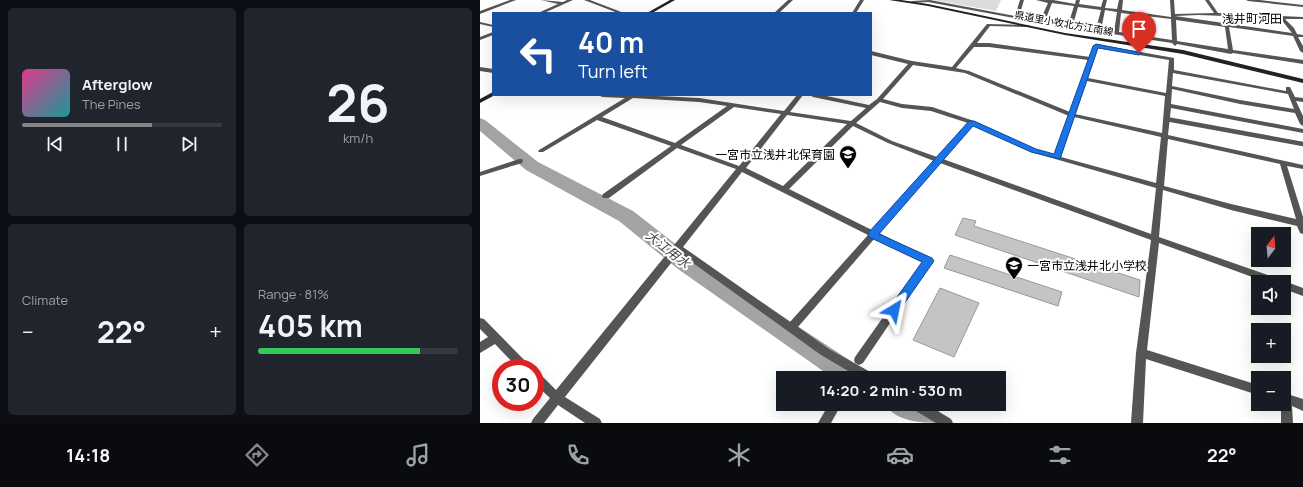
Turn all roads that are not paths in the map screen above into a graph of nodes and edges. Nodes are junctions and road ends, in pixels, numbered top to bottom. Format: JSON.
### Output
{"nodes":[{"id":1,"x":514,"y":0,"type":"edge"},
{"id":2,"x":542,"y":0,"type":"edge"},
{"id":3,"x":571,"y":0,"type":"edge"},
{"id":4,"x":586,"y":0,"type":"edge"},
{"id":5,"x":673,"y":0,"type":"edge"},
{"id":6,"x":791,"y":0,"type":"edge"},
{"id":7,"x":862,"y":0,"type":"edge"},
{"id":8,"x":891,"y":0,"type":"edge"},
{"id":9,"x":1022,"y":0,"type":"edge"},
{"id":10,"x":1038,"y":0,"type":"edge"},
{"id":11,"x":1105,"y":0,"type":"edge"},
{"id":12,"x":1121,"y":0,"type":"edge"},
{"id":13,"x":1172,"y":0,"type":"edge"},
{"id":14,"x":1206,"y":0,"type":"edge"},
{"id":15,"x":1248,"y":0,"type":"edge"},
{"id":16,"x":1051,"y":1,"type":"edge"},
{"id":17,"x":912,"y":2,"type":"junction"},
{"id":18,"x":1078,"y":3,"type":"edge"},
{"id":19,"x":562,"y":4,"type":"junction"},
{"id":20,"x":1303,"y":6,"type":"edge"},
{"id":21,"x":1103,"y":9,"type":"junction"},
{"id":22,"x":1119,"y":11,"type":"junction"},
{"id":23,"x":542,"y":12,"type":"edge"},
{"id":24,"x":619,"y":12,"type":"edge"},
{"id":25,"x":651,"y":12,"type":"edge"},
{"id":26,"x":777,"y":12,"type":"edge"},
{"id":27,"x":855,"y":12,"type":"edge"},
{"id":28,"x":480,"y":13,"type":"edge"},
{"id":29,"x":1217,"y":14,"type":"junction"},
{"id":30,"x":1016,"y":17,"type":"junction"},
{"id":31,"x":1173,"y":17,"type":"junction"},
{"id":32,"x":1281,"y":17,"type":"junction"},
{"id":33,"x":1303,"y":18,"type":"edge"},
{"id":34,"x":1042,"y":22,"type":"junction"},
{"id":35,"x":480,"y":23,"type":"edge"},
{"id":36,"x":492,"y":26,"type":"edge"},
{"id":37,"x":1028,"y":26,"type":"junction"},
{"id":38,"x":1070,"y":26,"type":"junction"},
{"id":39,"x":1227,"y":26,"type":"junction"},
{"id":40,"x":1098,"y":31,"type":"junction"},
{"id":41,"x":492,"y":33,"type":"edge"},
{"id":42,"x":1116,"y":34,"type":"junction"},
{"id":43,"x":1296,"y":35,"type":"junction"},
{"id":44,"x":1303,"y":36,"type":"edge"},
{"id":45,"x":1095,"y":38,"type":"junction"},
{"id":46,"x":480,"y":39,"type":"edge"},
{"id":47,"x":1175,"y":44,"type":"junction"},
{"id":48,"x":973,"y":45,"type":"junction"},
{"id":49,"x":1303,"y":51,"type":"edge"},
{"id":50,"x":1231,"y":52,"type":"junction"},
{"id":51,"x":872,"y":53,"type":"edge"},
{"id":52,"x":1092,"y":59,"type":"junction"},
{"id":53,"x":1303,"y":62,"type":"edge"},
{"id":54,"x":912,"y":63,"type":"junction"},
{"id":55,"x":480,"y":68,"type":"edge"},
{"id":56,"x":953,"y":69,"type":"junction"},
{"id":57,"x":492,"y":71,"type":"edge"},
{"id":58,"x":1171,"y":71,"type":"junction"},
{"id":59,"x":1086,"y":78,"type":"junction"},
{"id":60,"x":1303,"y":81,"type":"edge"},
{"id":61,"x":1169,"y":91,"type":"junction"},
{"id":62,"x":1290,"y":93,"type":"junction"},
{"id":63,"x":492,"y":95,"type":"edge"},
{"id":64,"x":634,"y":96,"type":"edge"},
{"id":65,"x":799,"y":96,"type":"edge"},
{"id":66,"x":817,"y":96,"type":"edge"},
{"id":67,"x":702,"y":97,"type":"edge"},
{"id":68,"x":879,"y":100,"type":"junction"},
{"id":69,"x":1303,"y":100,"type":"edge"},
{"id":70,"x":480,"y":101,"type":"edge"},
{"id":71,"x":733,"y":105,"type":"junction"},
{"id":72,"x":1167,"y":105,"type":"junction"},
{"id":73,"x":870,"y":108,"type":"junction"},
{"id":74,"x":785,"y":113,"type":"junction"},
{"id":75,"x":1072,"y":115,"type":"junction"},
{"id":76,"x":598,"y":118,"type":"junction"},
{"id":77,"x":1301,"y":118,"type":"edge"},
{"id":78,"x":1166,"y":119,"type":"junction"},
{"id":79,"x":972,"y":122,"type":"junction"},
{"id":80,"x":852,"y":123,"type":"junction"},
{"id":81,"x":1303,"y":131,"type":"edge"},
{"id":82,"x":1164,"y":136,"type":"junction"},
{"id":83,"x":1303,"y":144,"type":"edge"},
{"id":84,"x":676,"y":146,"type":"junction"},
{"id":85,"x":541,"y":151,"type":"dead end"},
{"id":86,"x":1057,"y":158,"type":"junction"},
{"id":87,"x":939,"y":160,"type":"junction"},
{"id":88,"x":518,"y":161,"type":"dead end"},
{"id":89,"x":1283,"y":163,"type":"junction"},
{"id":90,"x":1303,"y":167,"type":"edge"},
{"id":91,"x":742,"y":169,"type":"junction"},
{"id":92,"x":480,"y":174,"type":"edge"},
{"id":93,"x":1161,"y":187,"type":"junction"},
{"id":94,"x":785,"y":189,"type":"junction"},
{"id":95,"x":606,"y":196,"type":"dead end"},
{"id":96,"x":1302,"y":227,"type":"edge"},
{"id":97,"x":872,"y":235,"type":"junction"},
{"id":98,"x":1155,"y":239,"type":"junction"},
{"id":99,"x":678,"y":248,"type":"junction"},
{"id":100,"x":1256,"y":275,"type":"edge"},
{"id":101,"x":1291,"y":288,"type":"edge"},
{"id":102,"x":1303,"y":292,"type":"edge"},
{"id":103,"x":480,"y":322,"type":"edge"},
{"id":104,"x":791,"y":328,"type":"junction"},
{"id":105,"x":494,"y":338,"type":"junction"},
{"id":106,"x":480,"y":348,"type":"edge"},
{"id":107,"x":1141,"y":353,"type":"junction"},
{"id":108,"x":516,"y":359,"type":"edge"},
{"id":109,"x":858,"y":360,"type":"dead end"},
{"id":110,"x":858,"y":371,"type":"edge"},
{"id":111,"x":544,"y":386,"type":"edge"},
{"id":112,"x":1251,"y":388,"type":"edge"},
{"id":113,"x":557,"y":398,"type":"junction"},
{"id":114,"x":1291,"y":401,"type":"edge"},
{"id":115,"x":1303,"y":404,"type":"edge"},
{"id":116,"x":831,"y":411,"type":"edge"},
{"id":117,"x":927,"y":411,"type":"edge"},
{"id":118,"x":1286,"y":411,"type":"edge"},
{"id":119,"x":537,"y":423,"type":"edge"},
{"id":120,"x":596,"y":423,"type":"edge"},
{"id":121,"x":824,"y":423,"type":"edge"},
{"id":122,"x":947,"y":423,"type":"edge"},
{"id":123,"x":1137,"y":423,"type":"edge"},
{"id":124,"x":1287,"y":423,"type":"edge"}],
"edges":[{"from":1,"to":28,"type":"street"},
{"from":2,"to":19,"type":"street"},
{"from":3,"to":19,"type":"street"},
{"from":4,"to":24,"type":"street"},
{"from":5,"to":25,"type":"main road"},
{"from":6,"to":26,"type":"street"},
{"from":7,"to":27,"type":"street"},
{"from":8,"to":17,"type":"main road","name":"県道里小牧北方江南線"},
{"from":9,"to":30,"type":"street"},
{"from":10,"to":16,"type":"street"},
{"from":11,"to":21,"type":"street"},
{"from":12,"to":22,"type":"street"},
{"from":13,"to":31,"type":"street"},
{"from":14,"to":29,"type":"street"},
{"from":15,"to":20,"type":"street"},
{"from":16,"to":18,"type":"street"},
{"from":16,"to":34,"type":"street"},
{"from":17,"to":30,"type":"street"},
{"from":17,"to":37,"type":"main road","name":"県道里小牧北方江南線"},
{"from":18,"to":21,"type":"street"},
{"from":18,"to":38,"type":"street"},
{"from":19,"to":23,"type":"street"},
{"from":21,"to":22,"type":"street"},
{"from":21,"to":40,"type":"street"},
{"from":22,"to":31,"type":"street"},
{"from":22,"to":42,"type":"street"},
{"from":29,"to":31,"type":"street"},
{"from":29,"to":32,"type":"street"},
{"from":30,"to":34,"type":"street"},
{"from":31,"to":39,"type":"street"},
{"from":31,"to":47,"type":"street"},
{"from":32,"to":33,"type":"street"},
{"from":32,"to":43,"type":"street"},
{"from":34,"to":38,"type":"street"},
{"from":34,"to":45,"type":"street"},
{"from":35,"to":36,"type":"street"},
{"from":37,"to":45,"type":"main road","name":"県道里小牧北方江南線"},
{"from":37,"to":48,"type":"street"},
{"from":38,"to":40,"type":"street"},
{"from":39,"to":43,"type":"street"},
{"from":39,"to":50,"type":"street"},
{"from":40,"to":42,"type":"street"},
{"from":41,"to":46,"type":"street"},
{"from":42,"to":47,"type":"street"},
{"from":43,"to":44,"type":"street"},
{"from":43,"to":49,"type":"street"},
{"from":45,"to":60,"type":"main road","name":"県道里小牧北方江南線"},
{"from":47,"to":50,"type":"street"},
{"from":48,"to":52,"type":"street"},
{"from":48,"to":56,"type":"street"},
{"from":50,"to":53,"type":"street"},
{"from":51,"to":54,"type":"street"},
{"from":52,"to":58,"type":"street"},
{"from":52,"to":59,"type":"street"},
{"from":54,"to":56,"type":"street"},
{"from":54,"to":68,"type":"street"},
{"from":55,"to":57,"type":"street"},
{"from":56,"to":75,"type":"street"},
{"from":58,"to":61,"type":"street"},
{"from":58,"to":62,"type":"street"},
{"from":59,"to":61,"type":"street"},
{"from":59,"to":75,"type":"street"},
{"from":61,"to":72,"type":"street"},
{"from":61,"to":77,"type":"street"},
{"from":62,"to":69,"type":"street"},
{"from":62,"to":77,"type":"street"},
{"from":63,"to":70,"type":"main road"},
{"from":64,"to":67,"type":"street"},
{"from":64,"to":76,"type":"street"},
{"from":65,"to":74,"type":"street"},
{"from":66,"to":73,"type":"street"},
{"from":67,"to":71,"type":"street"},
{"from":68,"to":73,"type":"street"},
{"from":68,"to":79,"type":"street"},
{"from":71,"to":74,"type":"street"},
{"from":71,"to":84,"type":"street"},
{"from":72,"to":78,"type":"street"},
{"from":72,"to":81,"type":"street"},
{"from":73,"to":80,"type":"street"},
{"from":74,"to":80,"type":"street"},
{"from":74,"to":91,"type":"street"},
{"from":75,"to":82,"type":"street"},
{"from":75,"to":86,"type":"street"},
{"from":76,"to":84,"type":"street"},
{"from":76,"to":85,"type":"street"},
{"from":78,"to":82,"type":"street"},
{"from":78,"to":83,"type":"lane"},
{"from":79,"to":86,"type":"street"},
{"from":79,"to":87,"type":"street"},
{"from":80,"to":87,"type":"street"},
{"from":80,"to":94,"type":"street"},
{"from":82,"to":89,"type":"street"},
{"from":82,"to":93,"type":"street"},
{"from":84,"to":91,"type":"street"},
{"from":84,"to":95,"type":"street"},
{"from":86,"to":93,"type":"street"},
{"from":87,"to":97,"type":"street"},
{"from":87,"to":98,"type":"street"},
{"from":88,"to":92,"type":"street"},
{"from":89,"to":90,"type":"street"},
{"from":89,"to":96,"type":"street"},
{"from":91,"to":94,"type":"street"},
{"from":91,"to":99,"type":"street"},
{"from":93,"to":96,"type":"street"},
{"from":93,"to":98,"type":"street"},
{"from":94,"to":97,"type":"street"},
{"from":97,"to":104,"type":"street"},
{"from":97,"to":109,"type":"street"},
{"from":98,"to":100,"type":"street"},
{"from":98,"to":107,"type":"street"},
{"from":99,"to":104,"type":"street"},
{"from":99,"to":113,"type":"street"},
{"from":101,"to":102,"type":"street"},
{"from":103,"to":105,"type":"street"},
{"from":104,"to":110,"type":"street"},
{"from":105,"to":106,"type":"street"},
{"from":105,"to":108,"type":"street"},
{"from":107,"to":112,"type":"street"},
{"from":107,"to":123,"type":"street"},
{"from":111,"to":113,"type":"street"},
{"from":113,"to":119,"type":"street"},
{"from":113,"to":120,"type":"street"},
{"from":114,"to":115,"type":"street"},
{"from":116,"to":121,"type":"street"},
{"from":117,"to":122,"type":"street"},
{"from":118,"to":124,"type":"street"}]}
